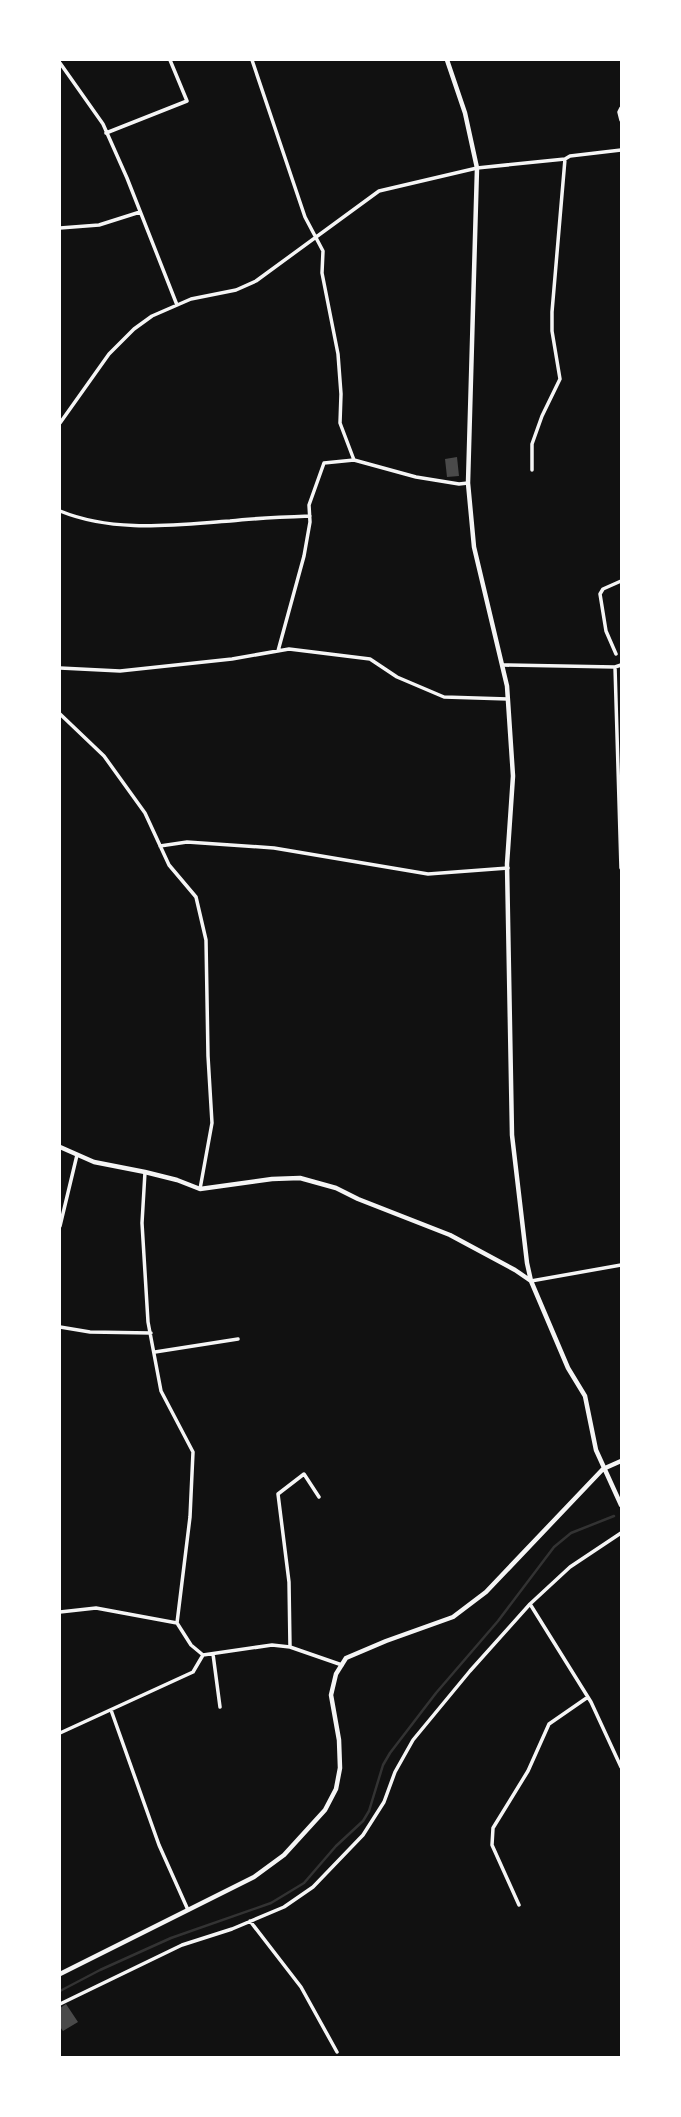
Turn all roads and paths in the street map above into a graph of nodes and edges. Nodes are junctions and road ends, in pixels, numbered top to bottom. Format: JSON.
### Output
{"nodes":[{"id":1,"x":170,"y":60,"type":"edge"},
{"id":2,"x":252,"y":60,"type":"edge"},
{"id":3,"x":447,"y":60,"type":"edge"},
{"id":4,"x":60,"y":63,"type":"edge"},
{"id":5,"x":621,"y":108,"type":"edge"},
{"id":6,"x":621,"y":120,"type":"edge"},
{"id":7,"x":106,"y":133,"type":"junction"},
{"id":8,"x":621,"y":150,"type":"edge"},
{"id":9,"x":565,"y":158,"type":"junction"},
{"id":10,"x":477,"y":168,"type":"junction"},
{"id":11,"x":140,"y":212,"type":"junction"},
{"id":12,"x":60,"y":228,"type":"edge"},
{"id":13,"x":314,"y":237,"type":"junction"},
{"id":14,"x":177,"y":305,"type":"junction"},
{"id":15,"x":62,"y":417,"type":"edge"},
{"id":16,"x":60,"y":424,"type":"edge"},
{"id":17,"x":354,"y":460,"type":"junction"},
{"id":18,"x":532,"y":470,"type":"dead end"},
{"id":19,"x":468,"y":483,"type":"junction"},
{"id":20,"x":60,"y":511,"type":"edge"},
{"id":21,"x":310,"y":516,"type":"junction"},
{"id":22,"x":621,"y":581,"type":"edge"},
{"id":23,"x":278,"y":651,"type":"junction"},
{"id":24,"x":616,"y":654,"type":"dead end"},
{"id":25,"x":503,"y":665,"type":"junction"},
{"id":26,"x":621,"y":665,"type":"edge"},
{"id":27,"x":615,"y":667,"type":"junction"},
{"id":28,"x":60,"y":668,"type":"edge"},
{"id":29,"x":508,"y":698,"type":"junction"},
{"id":30,"x":60,"y":714,"type":"edge"},
{"id":31,"x":160,"y":846,"type":"junction"},
{"id":32,"x":508,"y":868,"type":"junction"},
{"id":33,"x":621,"y":868,"type":"edge"},
{"id":34,"x":60,"y":1147,"type":"edge"},
{"id":35,"x":77,"y":1155,"type":"junction"},
{"id":36,"x":145,"y":1172,"type":"junction"},
{"id":37,"x":200,"y":1190,"type":"junction"},
{"id":38,"x":60,"y":1226,"type":"edge"},
{"id":39,"x":621,"y":1265,"type":"edge"},
{"id":40,"x":531,"y":1281,"type":"junction"},
{"id":41,"x":60,"y":1327,"type":"edge"},
{"id":42,"x":151,"y":1333,"type":"junction"},
{"id":43,"x":238,"y":1339,"type":"dead end"},
{"id":44,"x":155,"y":1352,"type":"junction"},
{"id":45,"x":621,"y":1461,"type":"edge"},
{"id":46,"x":603,"y":1469,"type":"junction"},
{"id":47,"x":319,"y":1497,"type":"dead end"},
{"id":48,"x":621,"y":1505,"type":"edge"},
{"id":49,"x":621,"y":1533,"type":"edge"},
{"id":50,"x":530,"y":1604,"type":"junction"},
{"id":51,"x":60,"y":1612,"type":"edge"},
{"id":52,"x":177,"y":1622,"type":"junction"},
{"id":53,"x":290,"y":1646,"type":"junction"},
{"id":54,"x":212,"y":1654,"type":"junction"},
{"id":55,"x":203,"y":1655,"type":"junction"},
{"id":56,"x":342,"y":1665,"type":"junction"},
{"id":57,"x":588,"y":1697,"type":"junction"},
{"id":58,"x":220,"y":1707,"type":"dead end"},
{"id":59,"x":112,"y":1710,"type":"junction"},
{"id":60,"x":60,"y":1733,"type":"edge"},
{"id":61,"x":621,"y":1767,"type":"edge"},
{"id":62,"x":518,"y":1905,"type":"dead end"},
{"id":63,"x":188,"y":1910,"type":"junction"},
{"id":64,"x":250,"y":1921,"type":"junction"},
{"id":65,"x":60,"y":1974,"type":"edge"},
{"id":66,"x":60,"y":2004,"type":"edge"},
{"id":67,"x":337,"y":2052,"type":"dead end"}],
"edges":[{"from":1,"to":7,"type":"street"},
{"from":2,"to":13,"type":"street"},
{"from":3,"to":10,"type":"street"},
{"from":4,"to":7,"type":"street"},
{"from":5,"to":6,"type":"street"},
{"from":7,"to":11,"type":"street"},
{"from":8,"to":9,"type":"street"},
{"from":9,"to":10,"type":"street"},
{"from":9,"to":18,"type":"street"},
{"from":10,"to":13,"type":"street"},
{"from":10,"to":19,"type":"street"},
{"from":11,"to":12,"type":"street"},
{"from":11,"to":14,"type":"street"},
{"from":13,"to":14,"type":"street"},
{"from":13,"to":17,"type":"street"},
{"from":14,"to":15,"type":"street"},
{"from":15,"to":16,"type":"street"},
{"from":17,"to":19,"type":"street"},
{"from":17,"to":21,"type":"street"},
{"from":19,"to":25,"type":"street"},
{"from":20,"to":21,"type":"street"},
{"from":21,"to":23,"type":"street"},
{"from":22,"to":24,"type":"street"},
{"from":23,"to":28,"type":"street"},
{"from":23,"to":29,"type":"street"},
{"from":25,"to":27,"type":"street"},
{"from":25,"to":29,"type":"street"},
{"from":26,"to":27,"type":"street"},
{"from":27,"to":33,"type":"street"},
{"from":29,"to":32,"type":"street"},
{"from":30,"to":31,"type":"street"},
{"from":31,"to":32,"type":"street"},
{"from":31,"to":37,"type":"street"},
{"from":32,"to":40,"type":"street"},
{"from":34,"to":35,"type":"street"},
{"from":35,"to":36,"type":"street"},
{"from":35,"to":38,"type":"street"},
{"from":36,"to":37,"type":"street"},
{"from":36,"to":42,"type":"street"},
{"from":37,"to":40,"type":"street"},
{"from":39,"to":40,"type":"street"},
{"from":40,"to":46,"type":"street"},
{"from":41,"to":42,"type":"street"},
{"from":42,"to":44,"type":"street"},
{"from":43,"to":44,"type":"street"},
{"from":44,"to":52,"type":"street"},
{"from":45,"to":46,"type":"street"},
{"from":46,"to":48,"type":"street"},
{"from":46,"to":56,"type":"street"},
{"from":47,"to":53,"type":"street"},
{"from":49,"to":50,"type":"street"},
{"from":50,"to":57,"type":"street"},
{"from":50,"to":64,"type":"street"},
{"from":51,"to":52,"type":"street"},
{"from":52,"to":55,"type":"street"},
{"from":53,"to":54,"type":"street"},
{"from":53,"to":56,"type":"street"},
{"from":54,"to":55,"type":"street"},
{"from":54,"to":58,"type":"street"},
{"from":55,"to":59,"type":"street"},
{"from":56,"to":63,"type":"street"},
{"from":57,"to":61,"type":"street"},
{"from":57,"to":62,"type":"street"},
{"from":59,"to":60,"type":"street"},
{"from":59,"to":63,"type":"street"},
{"from":63,"to":65,"type":"street"},
{"from":64,"to":66,"type":"street"},
{"from":64,"to":67,"type":"street"}]}
